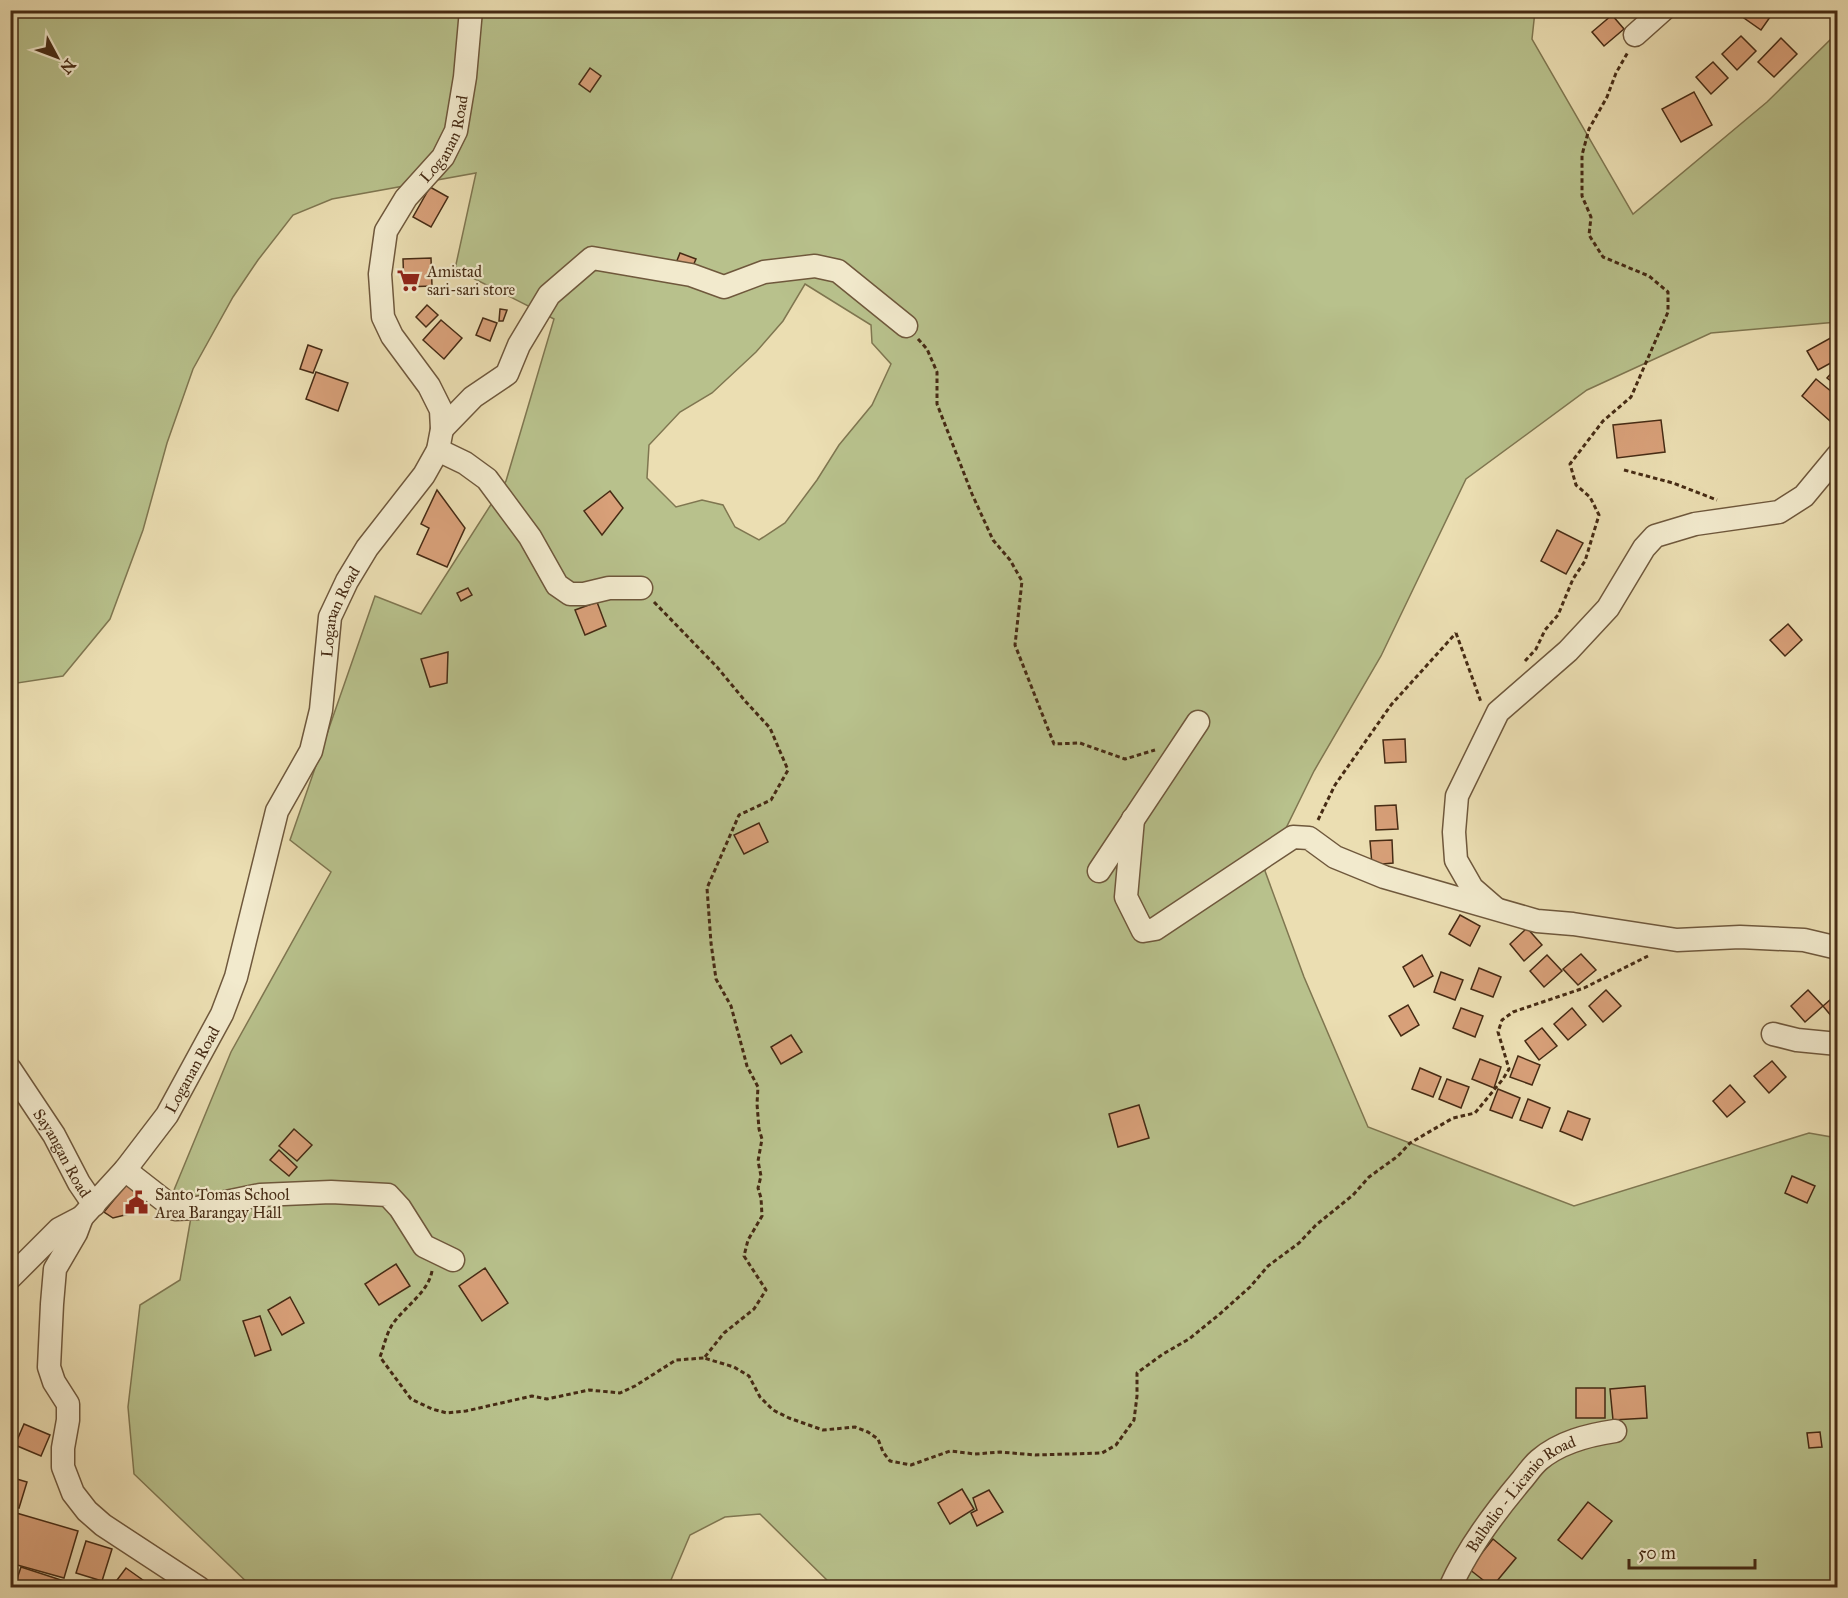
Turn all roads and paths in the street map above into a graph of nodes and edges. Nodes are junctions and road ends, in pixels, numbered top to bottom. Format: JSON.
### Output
{"nodes":[{"id":1,"x":471,"y":10,"type":"edge"},
{"id":2,"x":1663,"y":10,"type":"edge"},
{"id":3,"x":1635,"y":35,"type":"joint"},
{"id":4,"x":906,"y":327,"type":"joint"},
{"id":5,"x":440,"y":440,"type":"junction"},
{"id":6,"x":1838,"y":455,"type":"edge"},
{"id":7,"x":1624,"y":470,"type":"dead end"},
{"id":8,"x":1719,"y":501,"type":"dead end"},
{"id":9,"x":641,"y":588,"type":"joint"},
{"id":10,"x":1522,"y":664,"type":"dead end"},
{"id":11,"x":1198,"y":722,"type":"dead end"},
{"id":12,"x":1490,"y":728,"type":"junction"},
{"id":13,"x":1155,"y":750,"type":"dead end"},
{"id":14,"x":1133,"y":819,"type":"junction"},
{"id":15,"x":1309,"y":838,"type":"junction"},
{"id":16,"x":1099,"y":871,"type":"dead end"},
{"id":17,"x":1498,"y":911,"type":"junction"},
{"id":18,"x":1838,"y":948,"type":"edge"},
{"id":19,"x":1649,"y":956,"type":"dead end"},
{"id":20,"x":1773,"y":1034,"type":"dead end"},
{"id":21,"x":1838,"y":1044,"type":"edge"},
{"id":22,"x":10,"y":1069,"type":"edge"},
{"id":23,"x":125,"y":1170,"type":"junction"},
{"id":24,"x":88,"y":1211,"type":"junction"},
{"id":25,"x":444,"y":1255,"type":"joint"},
{"id":26,"x":10,"y":1278,"type":"edge"},
{"id":27,"x":704,"y":1358,"type":"junction"},
{"id":28,"x":1615,"y":1431,"type":"dead end"},
{"id":29,"x":199,"y":1587,"type":"edge"},
{"id":30,"x":1450,"y":1587,"type":"edge"}],
"edges":[{"from":1,"to":5,"type":"street","name":"Loganan Road"},
{"from":2,"to":3,"type":"street"},
{"from":3,"to":10,"type":"path"},
{"from":4,"to":5,"type":"street"},
{"from":4,"to":13,"type":"path"},
{"from":5,"to":9,"type":"street"},
{"from":5,"to":23,"type":"street","name":"Loganan Road"},
{"from":6,"to":12,"type":"street"},
{"from":7,"to":8,"type":"path"},
{"from":9,"to":27,"type":"path"},
{"from":11,"to":14,"type":"street"},
{"from":12,"to":15,"type":"path"},
{"from":12,"to":17,"type":"street"},
{"from":14,"to":15,"type":"street"},
{"from":14,"to":16,"type":"street"},
{"from":15,"to":17,"type":"street"},
{"from":17,"to":18,"type":"street"},
{"from":19,"to":27,"type":"path"},
{"from":20,"to":21,"type":"street"},
{"from":22,"to":24,"type":"street","name":"Sayangan Road"},
{"from":23,"to":24,"type":"street","name":"Loganan Road"},
{"from":23,"to":25,"type":"street"},
{"from":24,"to":26,"type":"street"},
{"from":24,"to":29,"type":"street"},
{"from":25,"to":27,"type":"path"},
{"from":28,"to":30,"type":"street","name":"Balbalio - Licanio Road"}]}
